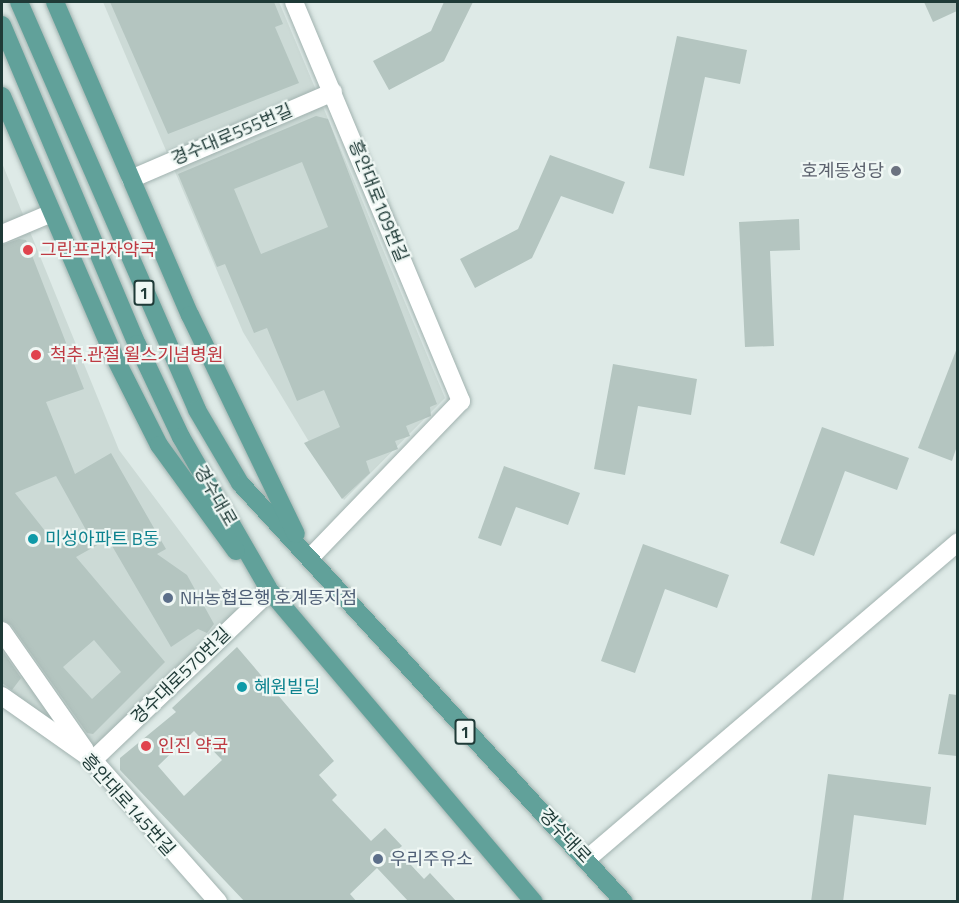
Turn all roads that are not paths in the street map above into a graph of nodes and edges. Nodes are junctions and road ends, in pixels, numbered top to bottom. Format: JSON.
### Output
{"nodes":[{"id":1,"x":19,"y":2,"type":"edge"},
{"id":2,"x":56,"y":2,"type":"edge"},
{"id":3,"x":294,"y":2,"type":"edge"},
{"id":4,"x":2,"y":26,"type":"edge"},
{"id":5,"x":333,"y":92,"type":"junction"},
{"id":6,"x":2,"y":96,"type":"edge"},
{"id":7,"x":131,"y":179,"type":"junction"},
{"id":8,"x":52,"y":213,"type":"junction"},
{"id":9,"x":2,"y":234,"type":"edge"},
{"id":10,"x":957,"y":542,"type":"edge"},
{"id":11,"x":309,"y":559,"type":"junction"},
{"id":12,"x":270,"y":591,"type":"junction"},
{"id":13,"x":2,"y":631,"type":"edge"},
{"id":14,"x":2,"y":696,"type":"edge"},
{"id":15,"x":93,"y":760,"type":"junction"},
{"id":16,"x":587,"y":859,"type":"junction"},
{"id":17,"x":218,"y":902,"type":"edge"},
{"id":18,"x":534,"y":902,"type":"edge"},
{"id":19,"x":624,"y":902,"type":"edge"}],
"edges":[{"from":1,"to":11,"type":"main road","name":"경수대로","number":"1"},
{"from":2,"to":7,"type":"main road"},
{"from":3,"to":5,"type":"street","name":"흥안대로109번길"},
{"from":4,"to":12,"type":"main road","name":"경수대로","number":"1"},
{"from":5,"to":7,"type":"street","name":"경수대로555번길"},
{"from":5,"to":11,"type":"street","name":"흥안대로109번길"},
{"from":6,"to":8,"type":"main road"},
{"from":7,"to":11,"type":"main road"},
{"from":8,"to":9,"type":"street"},
{"from":8,"to":12,"type":"main road"},
{"from":10,"to":16,"type":"street"},
{"from":11,"to":16,"type":"main road","name":"경수대로","number":"1"},
{"from":12,"to":15,"type":"street","name":"경수대로570번길"},
{"from":12,"to":18,"type":"main road","name":"경수대로","number":"1"},
{"from":13,"to":15,"type":"street"},
{"from":14,"to":15,"type":"street","name":"흥안대로145번길"},
{"from":15,"to":17,"type":"street","name":"흥안대로145번길"},
{"from":16,"to":19,"type":"main road","name":"경수대로","number":"1"}]}
